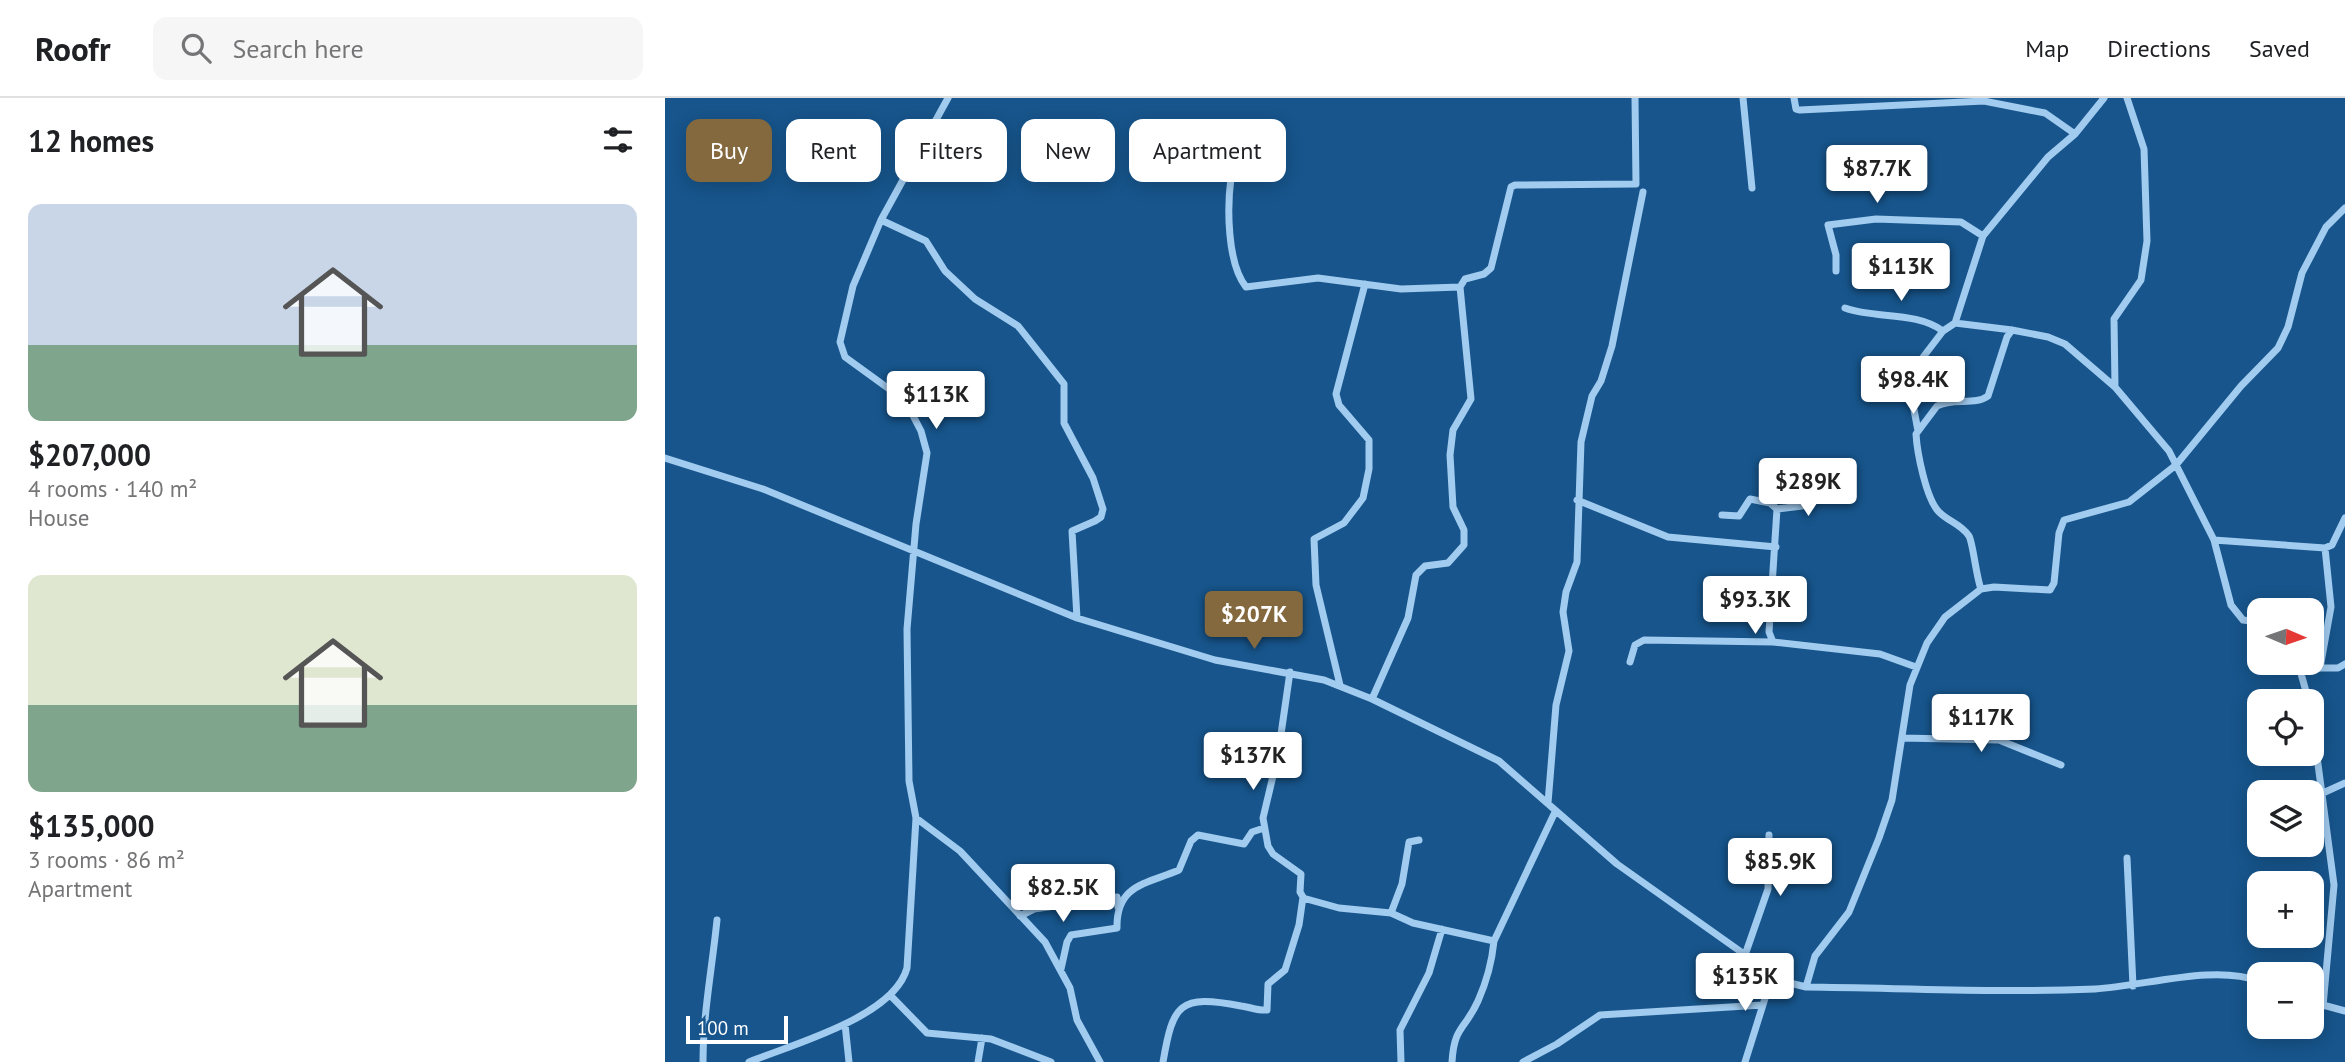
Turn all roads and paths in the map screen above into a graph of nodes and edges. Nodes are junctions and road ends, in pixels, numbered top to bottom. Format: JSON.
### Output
{"nodes":[{"id":1,"x":947,"y":98,"type":"edge"},
{"id":2,"x":1635,"y":98,"type":"edge"},
{"id":3,"x":1743,"y":98,"type":"edge"},
{"id":4,"x":1794,"y":98,"type":"edge"},
{"id":5,"x":2104,"y":98,"type":"edge"},
{"id":6,"x":2127,"y":98,"type":"edge"},
{"id":7,"x":1967,"y":99,"type":"edge"},
{"id":8,"x":2074,"y":134,"type":"junction"},
{"id":9,"x":1230,"y":182,"type":"edge"},
{"id":10,"x":1752,"y":188,"type":"dead end"},
{"id":11,"x":1643,"y":192,"type":"dead end"},
{"id":12,"x":2345,"y":208,"type":"edge"},
{"id":13,"x":881,"y":219,"type":"junction"},
{"id":14,"x":1983,"y":236,"type":"junction"},
{"id":15,"x":1836,"y":271,"type":"dead end"},
{"id":16,"x":1365,"y":284,"type":"junction"},
{"id":17,"x":1460,"y":287,"type":"junction"},
{"id":18,"x":1845,"y":308,"type":"dead end"},
{"id":19,"x":1955,"y":323,"type":"junction"},
{"id":20,"x":2012,"y":330,"type":"junction"},
{"id":21,"x":1943,"y":331,"type":"junction"},
{"id":22,"x":2115,"y":387,"type":"junction"},
{"id":23,"x":1918,"y":431,"type":"junction"},
{"id":24,"x":665,"y":458,"type":"edge"},
{"id":25,"x":2176,"y":465,"type":"junction"},
{"id":26,"x":1811,"y":487,"type":"dead end"},
{"id":27,"x":1577,"y":500,"type":"junction"},
{"id":28,"x":1777,"y":509,"type":"junction"},
{"id":29,"x":1723,"y":514,"type":"dead end"},
{"id":30,"x":2345,"y":518,"type":"edge"},
{"id":31,"x":2214,"y":540,"type":"junction"},
{"id":32,"x":1776,"y":547,"type":"junction"},
{"id":33,"x":2325,"y":548,"type":"junction"},
{"id":34,"x":915,"y":549,"type":"junction"},
{"id":35,"x":1981,"y":589,"type":"junction"},
{"id":36,"x":1077,"y":618,"type":"junction"},
{"id":37,"x":2247,"y":620,"type":"edge"},
{"id":38,"x":1773,"y":642,"type":"junction"},
{"id":39,"x":2324,"y":646,"type":"edge"},
{"id":40,"x":1630,"y":662,"type":"dead end"},
{"id":41,"x":2345,"y":664,"type":"edge"},
{"id":42,"x":1916,"y":667,"type":"junction"},
{"id":43,"x":2324,"y":668,"type":"edge"},
{"id":44,"x":1290,"y":671,"type":"junction"},
{"id":45,"x":1340,"y":685,"type":"junction"},
{"id":46,"x":1372,"y":699,"type":"junction"},
{"id":47,"x":1902,"y":738,"type":"junction"},
{"id":48,"x":2061,"y":765,"type":"dead end"},
{"id":49,"x":2345,"y":783,"type":"edge"},
{"id":50,"x":2324,"y":793,"type":"edge"},
{"id":51,"x":2324,"y":801,"type":"edge"},
{"id":52,"x":1548,"y":803,"type":"junction"},
{"id":53,"x":1555,"y":812,"type":"junction"},
{"id":54,"x":916,"y":818,"type":"junction"},
{"id":55,"x":1264,"y":828,"type":"junction"},
{"id":56,"x":1769,"y":835,"type":"dead end"},
{"id":57,"x":1419,"y":840,"type":"dead end"},
{"id":58,"x":2127,"y":858,"type":"dead end"},
{"id":59,"x":1303,"y":898,"type":"junction"},
{"id":60,"x":1118,"y":911,"type":"junction"},
{"id":61,"x":1391,"y":913,"type":"junction"},
{"id":62,"x":1020,"y":916,"type":"junction"},
{"id":63,"x":716,"y":920,"type":"dead end"},
{"id":64,"x":1442,"y":929,"type":"junction"},
{"id":65,"x":1494,"y":942,"type":"junction"},
{"id":66,"x":1745,"y":955,"type":"junction"},
{"id":67,"x":1061,"y":970,"type":"junction"},
{"id":68,"x":1773,"y":973,"type":"junction"},
{"id":69,"x":2247,"y":977,"type":"edge"},
{"id":70,"x":2133,"y":986,"type":"junction"},
{"id":71,"x":1806,"y":987,"type":"junction"},
{"id":72,"x":891,"y":996,"type":"junction"},
{"id":73,"x":2324,"y":996,"type":"edge"},
{"id":74,"x":1762,"y":1005,"type":"junction"},
{"id":75,"x":2324,"y":1006,"type":"edge"},
{"id":76,"x":2345,"y":1012,"type":"edge"},
{"id":77,"x":845,"y":1024,"type":"junction"},
{"id":78,"x":982,"y":1038,"type":"junction"},
{"id":79,"x":703,"y":1062,"type":"edge"},
{"id":80,"x":749,"y":1062,"type":"edge"},
{"id":81,"x":849,"y":1062,"type":"edge"},
{"id":82,"x":978,"y":1062,"type":"edge"},
{"id":83,"x":1051,"y":1062,"type":"edge"},
{"id":84,"x":1100,"y":1062,"type":"edge"},
{"id":85,"x":1163,"y":1062,"type":"edge"},
{"id":86,"x":1401,"y":1062,"type":"edge"},
{"id":87,"x":1452,"y":1062,"type":"edge"},
{"id":88,"x":1523,"y":1062,"type":"edge"},
{"id":89,"x":1745,"y":1062,"type":"edge"}],
"edges":[{"from":1,"to":13,"type":"street"},
{"from":2,"to":17,"type":"street"},
{"from":3,"to":10,"type":"street"},
{"from":4,"to":7,"type":"street"},
{"from":5,"to":8,"type":"street"},
{"from":6,"to":22,"type":"street"},
{"from":7,"to":8,"type":"street"},
{"from":8,"to":14,"type":"street"},
{"from":9,"to":16,"type":"street"},
{"from":11,"to":27,"type":"street"},
{"from":12,"to":25,"type":"street"},
{"from":13,"to":34,"type":"street"},
{"from":13,"to":36,"type":"street"},
{"from":14,"to":15,"type":"street"},
{"from":14,"to":19,"type":"street"},
{"from":16,"to":17,"type":"street"},
{"from":16,"to":45,"type":"street"},
{"from":17,"to":46,"type":"street"},
{"from":18,"to":21,"type":"street"},
{"from":19,"to":20,"type":"street"},
{"from":19,"to":21,"type":"street"},
{"from":20,"to":22,"type":"street"},
{"from":20,"to":23,"type":"street"},
{"from":21,"to":23,"type":"street"},
{"from":22,"to":25,"type":"street"},
{"from":23,"to":35,"type":"street"},
{"from":24,"to":34,"type":"street"},
{"from":25,"to":31,"type":"street"},
{"from":25,"to":35,"type":"street"},
{"from":26,"to":28,"type":"street"},
{"from":27,"to":32,"type":"street"},
{"from":27,"to":52,"type":"street"},
{"from":28,"to":29,"type":"street"},
{"from":28,"to":32,"type":"street"},
{"from":30,"to":33,"type":"street"},
{"from":31,"to":33,"type":"street"},
{"from":31,"to":37,"type":"street"},
{"from":32,"to":38,"type":"street"},
{"from":33,"to":39,"type":"street"},
{"from":34,"to":36,"type":"street"},
{"from":34,"to":54,"type":"street"},
{"from":35,"to":42,"type":"street"},
{"from":36,"to":44,"type":"street"},
{"from":38,"to":40,"type":"street"},
{"from":38,"to":42,"type":"street"},
{"from":41,"to":43,"type":"street"},
{"from":42,"to":47,"type":"street"},
{"from":44,"to":45,"type":"street"},
{"from":44,"to":55,"type":"street"},
{"from":45,"to":46,"type":"street"},
{"from":46,"to":52,"type":"street"},
{"from":47,"to":48,"type":"street"},
{"from":47,"to":71,"type":"street"},
{"from":49,"to":50,"type":"street"},
{"from":51,"to":73,"type":"street"},
{"from":52,"to":53,"type":"street"},
{"from":53,"to":65,"type":"street"},
{"from":53,"to":66,"type":"street"},
{"from":54,"to":62,"type":"street"},
{"from":54,"to":72,"type":"street"},
{"from":55,"to":59,"type":"street"},
{"from":55,"to":60,"type":"street"},
{"from":56,"to":66,"type":"street"},
{"from":57,"to":61,"type":"street"},
{"from":58,"to":70,"type":"street"},
{"from":59,"to":61,"type":"street"},
{"from":59,"to":85,"type":"street"},
{"from":60,"to":62,"type":"street"},
{"from":60,"to":67,"type":"street"},
{"from":61,"to":64,"type":"street"},
{"from":62,"to":67,"type":"street"},
{"from":63,"to":79,"type":"street"},
{"from":64,"to":65,"type":"street"},
{"from":64,"to":86,"type":"street"},
{"from":65,"to":87,"type":"street"},
{"from":66,"to":68,"type":"street"},
{"from":67,"to":84,"type":"street"},
{"from":68,"to":71,"type":"street"},
{"from":68,"to":74,"type":"street"},
{"from":69,"to":70,"type":"street"},
{"from":70,"to":71,"type":"street"},
{"from":72,"to":77,"type":"street"},
{"from":72,"to":78,"type":"street"},
{"from":74,"to":88,"type":"street"},
{"from":74,"to":89,"type":"street"},
{"from":75,"to":76,"type":"street"},
{"from":77,"to":80,"type":"street"},
{"from":77,"to":81,"type":"street"},
{"from":78,"to":82,"type":"street"},
{"from":78,"to":83,"type":"street"}]}
